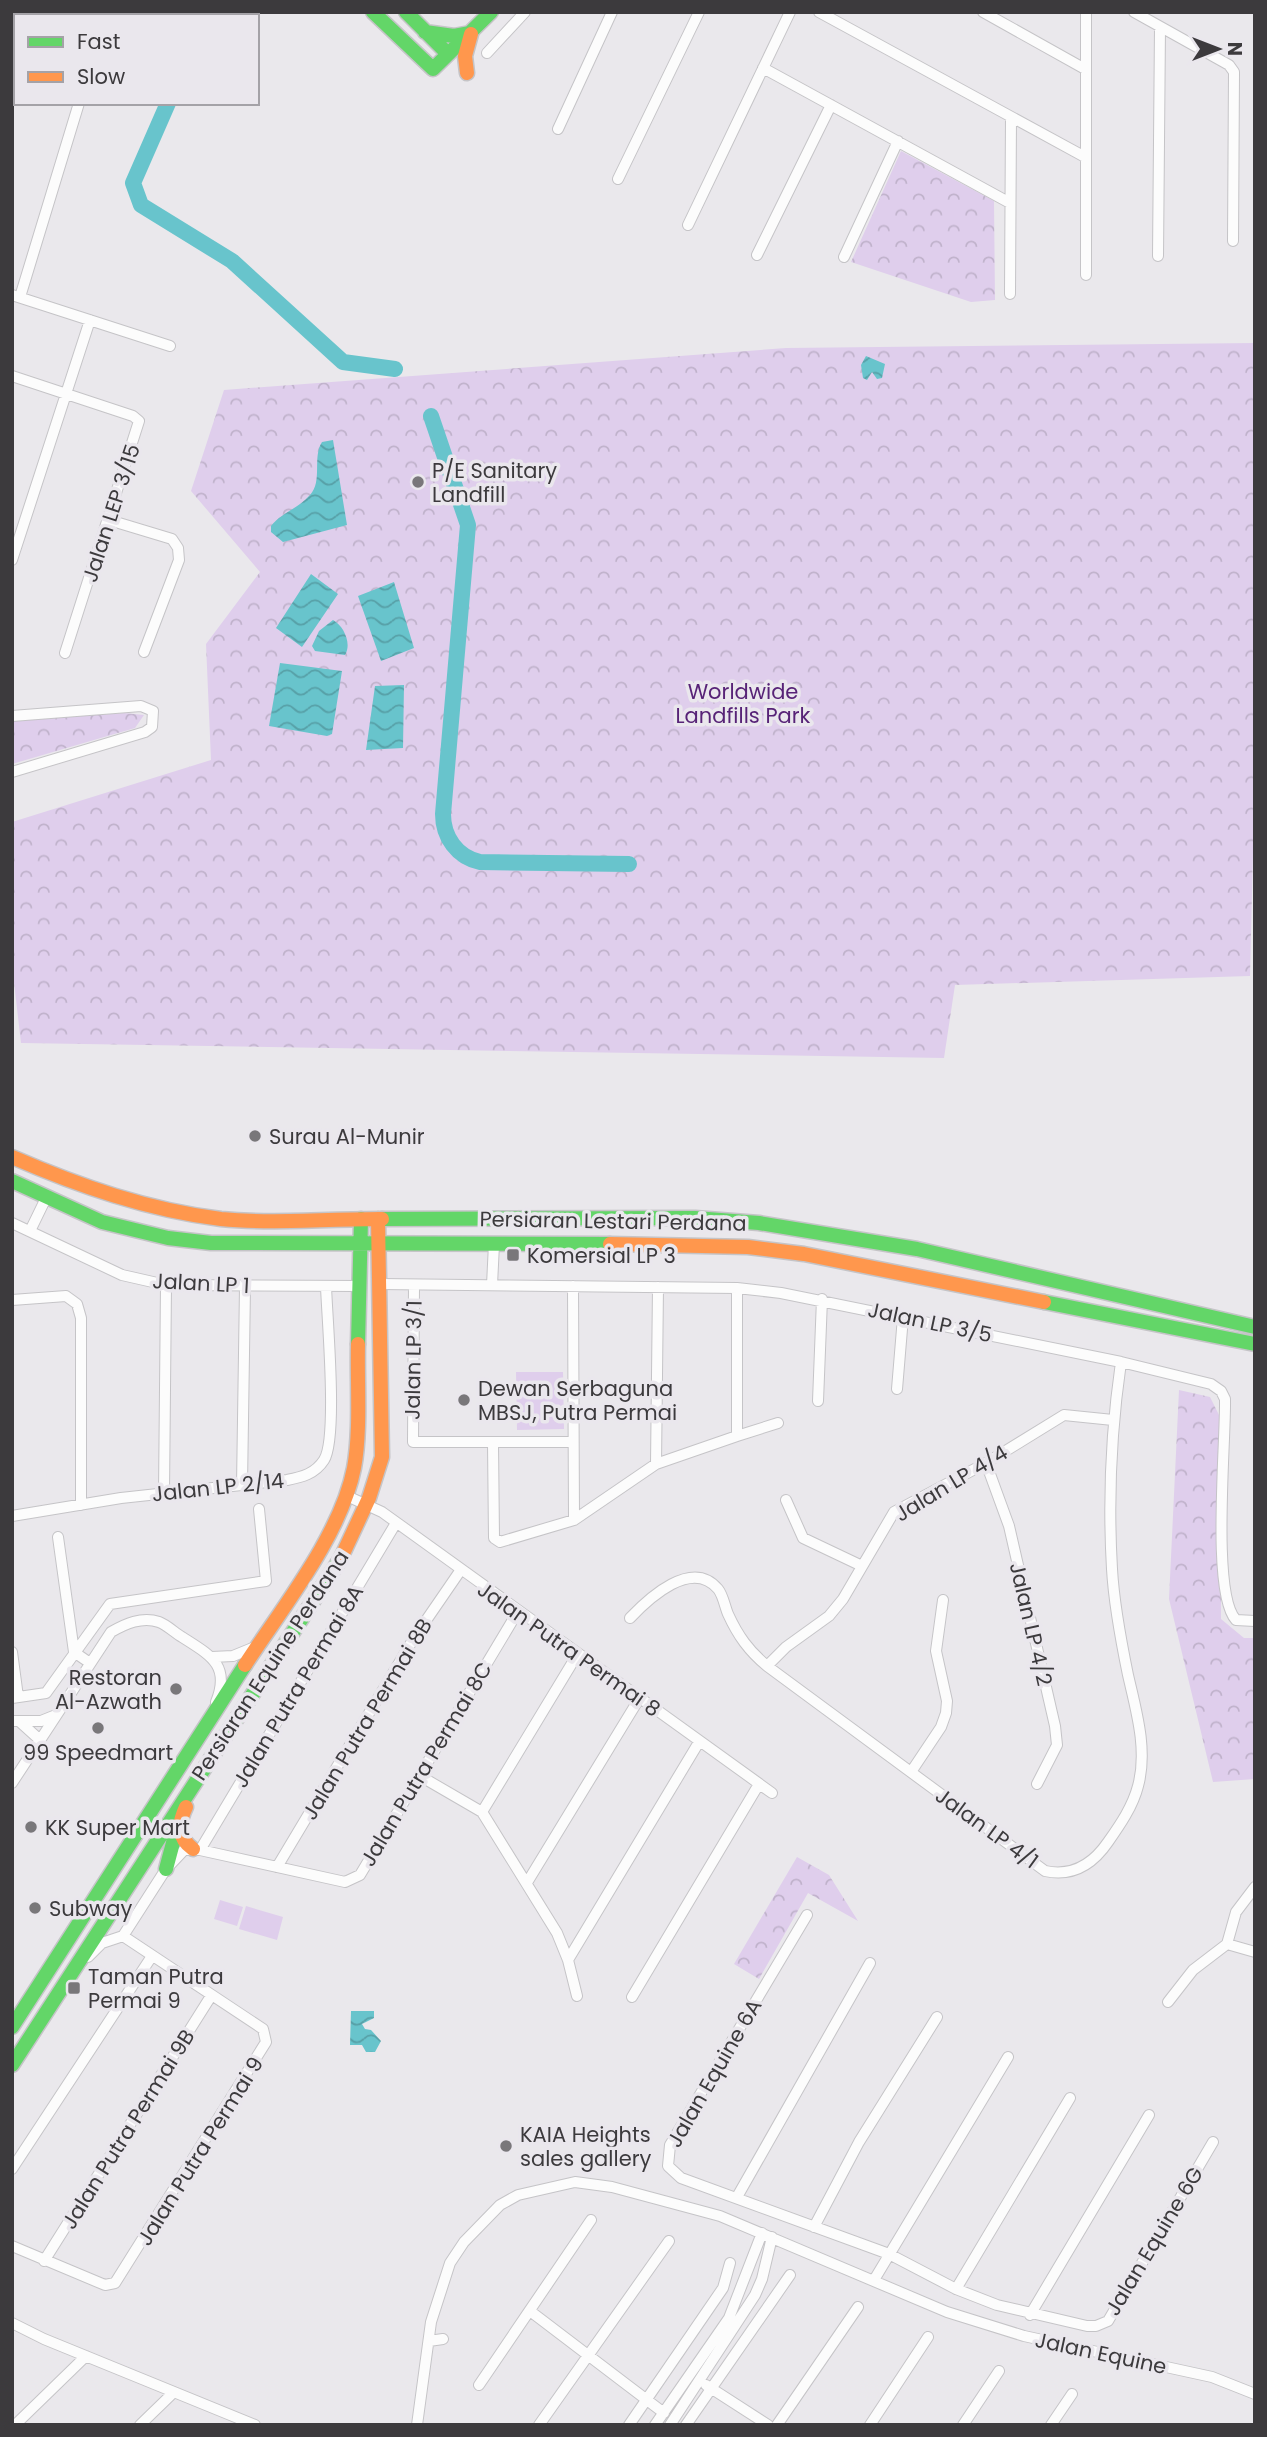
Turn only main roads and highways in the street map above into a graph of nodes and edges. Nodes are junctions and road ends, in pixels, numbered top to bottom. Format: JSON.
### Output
{"nodes":[{"id":1,"x":373,"y":12,"type":"edge"},
{"id":2,"x":406,"y":12,"type":"edge"},
{"id":3,"x":491,"y":12,"type":"edge"},
{"id":4,"x":425,"y":32,"type":"junction"},
{"id":5,"x":472,"y":33,"type":"junction"},
{"id":6,"x":448,"y":54,"type":"junction"},
{"id":7,"x":467,"y":73,"type":"dead end"},
{"id":8,"x":12,"y":1157,"type":"edge"},
{"id":9,"x":35,"y":1167,"type":"junction"},
{"id":10,"x":19,"y":1184,"type":"edge"},
{"id":11,"x":361,"y":1219,"type":"junction"},
{"id":12,"x":378,"y":1219,"type":"junction"},
{"id":13,"x":360,"y":1244,"type":"junction"},
{"id":14,"x":386,"y":1244,"type":"junction"},
{"id":15,"x":1228,"y":1321,"type":"junction"},
{"id":16,"x":1255,"y":1321,"type":"edge"},
{"id":17,"x":1255,"y":1327,"type":"edge"},
{"id":18,"x":1234,"y":1340,"type":"junction"},
{"id":19,"x":1255,"y":1344,"type":"edge"},
{"id":20,"x":1255,"y":1350,"type":"edge"},
{"id":21,"x":200,"y":1773,"type":"junction"},
{"id":22,"x":179,"y":1823,"type":"junction"},
{"id":23,"x":196,"y":1849,"type":"road end"},
{"id":24,"x":166,"y":1869,"type":"road end"},
{"id":25,"x":57,"y":1993,"type":"junction"},
{"id":26,"x":12,"y":2027,"type":"edge"},
{"id":27,"x":12,"y":2050,"type":"edge"},
{"id":28,"x":12,"y":2065,"type":"edge"}],
"edges":[{"from":1,"to":6,"type":"main road"},
{"from":2,"to":4,"type":"main road"},
{"from":3,"to":5,"type":"main road"},
{"from":4,"to":5,"type":"main road"},
{"from":4,"to":6,"type":"main road"},
{"from":5,"to":6,"type":"main road"},
{"from":5,"to":7,"type":"main road"},
{"from":8,"to":9,"type":"main road","name":"Persiaran Lestari Perdana"},
{"from":9,"to":10,"type":"main road"},
{"from":9,"to":11,"type":"main road","name":"Persiaran Lestari Perdana"},
{"from":10,"to":13,"type":"main road","name":"Persiaran Lestari Perdana"},
{"from":11,"to":12,"type":"main road","name":"Persiaran Lestari Perdana"},
{"from":11,"to":13,"type":"main road","name":"Persiaran Equine Perdana"},
{"from":12,"to":14,"type":"main road","name":"Persiaran Equine Perdana"},
{"from":12,"to":15,"type":"main road","name":"Persiaran Lestari Perdana"},
{"from":13,"to":14,"type":"main road","name":"Persiaran Lestari Perdana"},
{"from":13,"to":26,"type":"main road","name":"Persiaran Equine Perdana"},
{"from":14,"to":18,"type":"main road","name":"Persiaran Lestari Perdana"},
{"from":14,"to":21,"type":"main road","name":"Persiaran Equine Perdana"},
{"from":15,"to":16,"type":"main road"},
{"from":15,"to":17,"type":"main road","name":"Persiaran Lestari Perdana"},
{"from":18,"to":19,"type":"main road","name":"Persiaran Lestari Perdana"},
{"from":18,"to":20,"type":"main road"},
{"from":21,"to":22,"type":"main road"},
{"from":21,"to":25,"type":"main road","name":"Persiaran Equine Perdana"},
{"from":22,"to":23,"type":"main road"},
{"from":22,"to":24,"type":"main road"},
{"from":25,"to":27,"type":"main road"},
{"from":25,"to":28,"type":"main road","name":"Persiaran Equine Perdana"}]}
